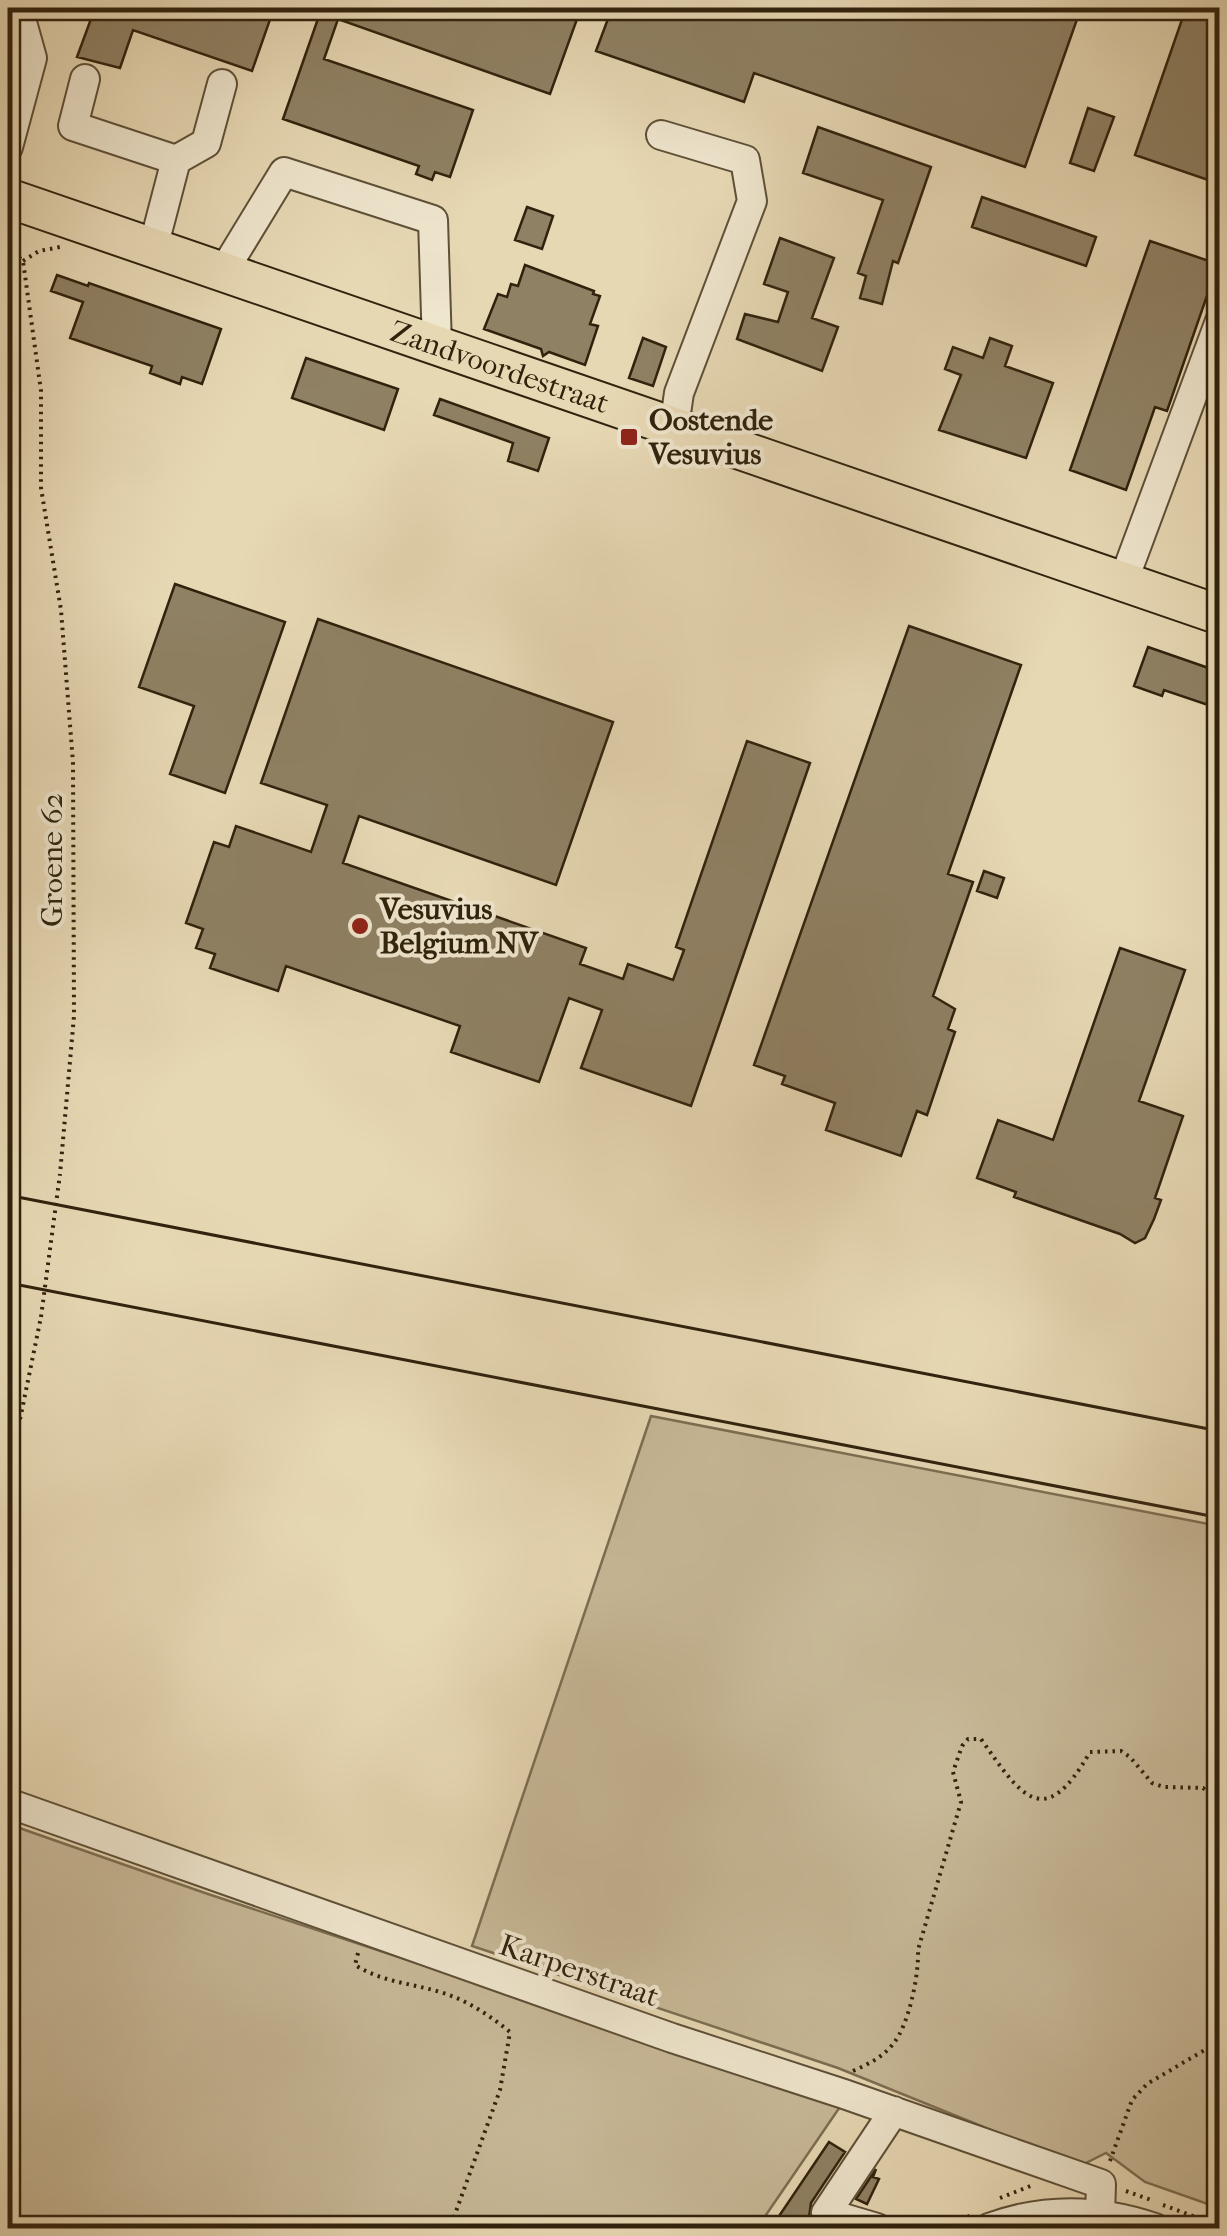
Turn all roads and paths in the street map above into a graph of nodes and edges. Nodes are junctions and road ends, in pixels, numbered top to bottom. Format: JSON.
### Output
{"nodes":[{"id":1,"x":18,"y":8,"type":"edge"},
{"id":2,"x":84,"y":80,"type":"dead end"},
{"id":3,"x":222,"y":84,"type":"dead end"},
{"id":4,"x":661,"y":135,"type":"dead end"},
{"id":5,"x":8,"y":146,"type":"edge"},
{"id":6,"x":176,"y":160,"type":"junction"},
{"id":7,"x":8,"y":198,"type":"edge"},
{"id":8,"x":8,"y":248,"type":"edge"},
{"id":9,"x":152,"y":248,"type":"junction"},
{"id":10,"x":222,"y":272,"type":"junction"},
{"id":11,"x":1220,"y":321,"type":"edge"},
{"id":12,"x":437,"y":346,"type":"junction"},
{"id":13,"x":674,"y":427,"type":"junction"},
{"id":14,"x":1123,"y":582,"type":"junction"},
{"id":15,"x":1220,"y":615,"type":"edge"},
{"id":16,"x":8,"y":1218,"type":"edge"},
{"id":17,"x":8,"y":1260,"type":"edge"},
{"id":18,"x":1220,"y":1454,"type":"edge"},
{"id":19,"x":8,"y":1478,"type":"edge"},
{"id":20,"x":1220,"y":1496,"type":"edge"},
{"id":21,"x":8,"y":1803,"type":"edge"},
{"id":22,"x":1220,"y":1803,"type":"edge"},
{"id":23,"x":363,"y":1929,"type":"junction"},
{"id":24,"x":1220,"y":2040,"type":"edge"},
{"id":25,"x":844,"y":2094,"type":"junction"},
{"id":26,"x":894,"y":2111,"type":"junction"},
{"id":27,"x":1101,"y":2184,"type":"junction"},
{"id":28,"x":1100,"y":2216,"type":"junction"},
{"id":29,"x":450,"y":2228,"type":"edge"},
{"id":30,"x":878,"y":2228,"type":"edge"},
{"id":31,"x":989,"y":2228,"type":"edge"},
{"id":32,"x":1155,"y":2228,"type":"edge"}],
"edges":[{"from":1,"to":5,"type":"street"},
{"from":2,"to":6,"type":"street"},
{"from":3,"to":6,"type":"street"},
{"from":4,"to":13,"type":"street"},
{"from":6,"to":9,"type":"street"},
{"from":7,"to":9,"type":"main road","name":"Zandvoordestraat"},
{"from":8,"to":19,"type":"path","name":"Groene 62","bridge":true},
{"from":9,"to":10,"type":"main road","name":"Zandvoordestraat"},
{"from":10,"to":12,"type":"main road","name":"Zandvoordestraat"},
{"from":10,"to":12,"type":"street"},
{"from":11,"to":14,"type":"street"},
{"from":12,"to":13,"type":"main road","name":"Zandvoordestraat"},
{"from":13,"to":14,"type":"main road","name":"Zandvoordestraat"},
{"from":14,"to":15,"type":"main road","name":"Zandvoordestraat"},
{"from":16,"to":18,"type":"highway"},
{"from":17,"to":20,"type":"highway"},
{"from":21,"to":23,"type":"street","name":"Karperstraat"},
{"from":22,"to":25,"type":"path"},
{"from":23,"to":25,"type":"street","name":"Karperstraat"},
{"from":23,"to":29,"type":"path"},
{"from":24,"to":27,"type":"path"},
{"from":25,"to":26,"type":"street","name":"Karperstraat"},
{"from":26,"to":27,"type":"street","name":"Karperstraat"},
{"from":26,"to":30,"type":"street"},
{"from":27,"to":28,"type":"street"},
{"from":28,"to":31,"type":"street"},
{"from":28,"to":32,"type":"street"}]}
